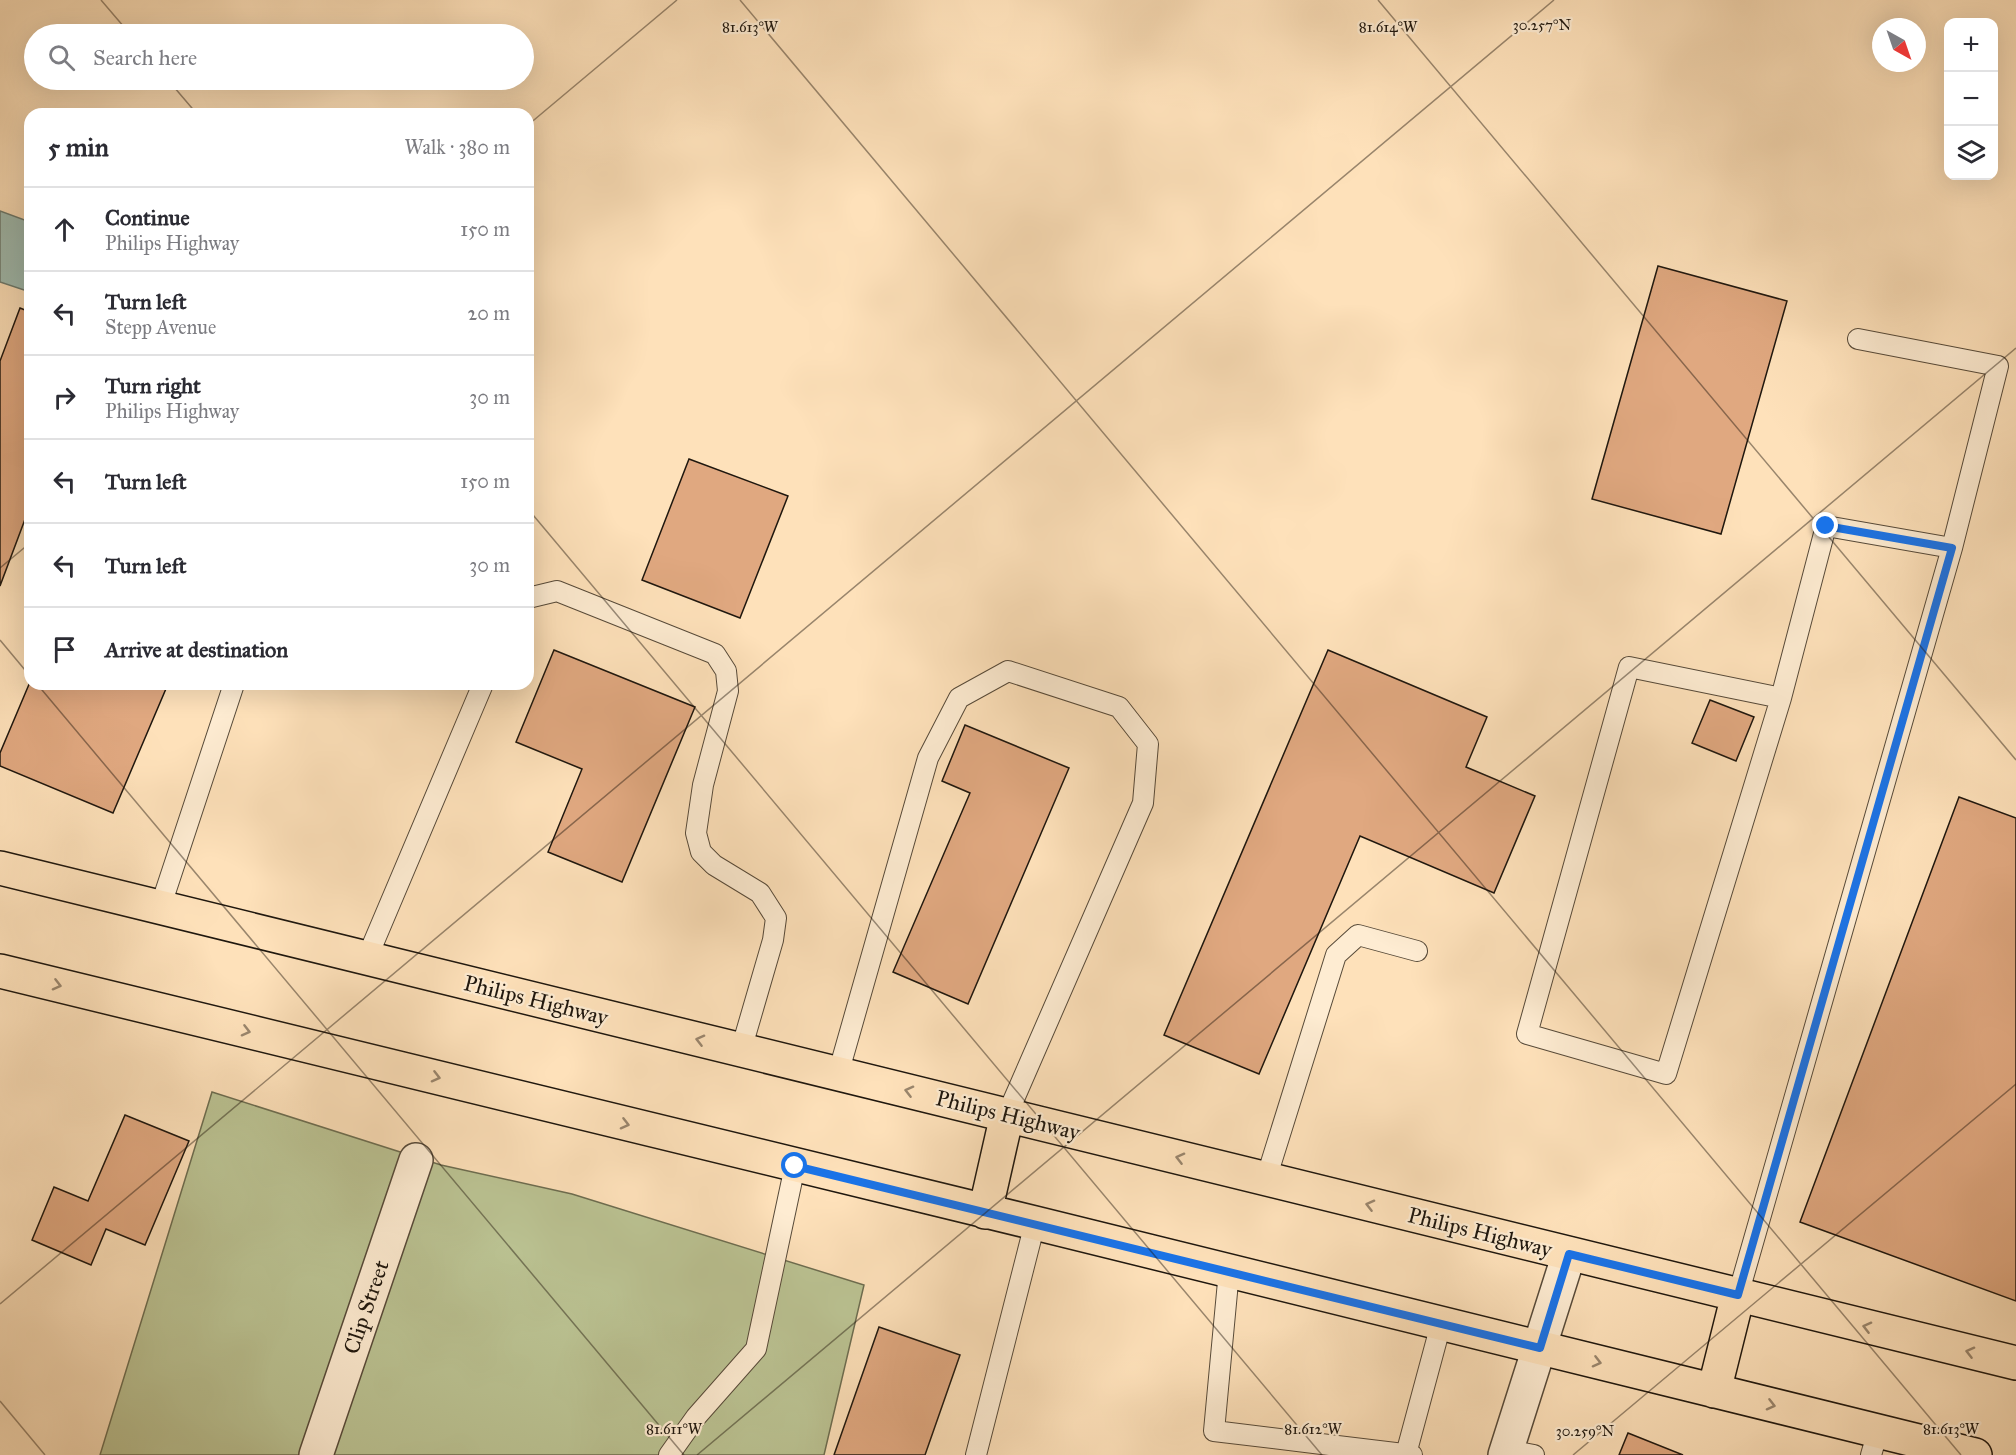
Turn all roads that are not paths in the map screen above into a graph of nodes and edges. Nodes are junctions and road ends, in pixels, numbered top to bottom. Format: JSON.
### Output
{"nodes":[{"id":1,"x":1858,"y":339,"type":"dead end"},
{"id":2,"x":1952,"y":548,"type":"junction"},
{"id":3,"x":534,"y":597,"type":"edge"},
{"id":4,"x":232,"y":690,"type":"edge"},
{"id":5,"x":480,"y":690,"type":"edge"},
{"id":6,"x":1781,"y":698,"type":"junction"},
{"id":7,"x":0,"y":868,"type":"edge"},
{"id":8,"x":160,"y":908,"type":"junction"},
{"id":9,"x":1417,"y":951,"type":"dead end"},
{"id":10,"x":367,"y":958,"type":"junction"},
{"id":11,"x":0,"y":971,"type":"edge"},
{"id":12,"x":741,"y":1050,"type":"junction"},
{"id":13,"x":838,"y":1074,"type":"junction"},
{"id":14,"x":1007,"y":1115,"type":"junction"},
{"id":15,"x":416,"y":1160,"type":"dead end"},
{"id":16,"x":795,"y":1166,"type":"junction"},
{"id":17,"x":1266,"y":1179,"type":"junction"},
{"id":18,"x":985,"y":1212,"type":"junction"},
{"id":19,"x":1035,"y":1223,"type":"junction"},
{"id":20,"x":1569,"y":1254,"type":"junction"},
{"id":21,"x":1229,"y":1271,"type":"junction"},
{"id":22,"x":1738,"y":1295,"type":"junction"},
{"id":23,"x":1441,"y":1324,"type":"junction"},
{"id":24,"x":1540,"y":1348,"type":"junction"},
{"id":25,"x":2016,"y":1363,"type":"edge"},
{"id":26,"x":1714,"y":1391,"type":"junction"},
{"id":27,"x":1875,"y":1443,"type":"edge"},
{"id":28,"x":1515,"y":1453,"type":"edge"},
{"id":29,"x":1406,"y":1454,"type":"edge"},
{"id":30,"x":316,"y":1455,"type":"edge"},
{"id":31,"x":669,"y":1455,"type":"edge"},
{"id":32,"x":976,"y":1455,"type":"edge"},
{"id":33,"x":1412,"y":1455,"type":"edge"},
{"id":34,"x":1975,"y":1455,"type":"edge"}],
"edges":[{"from":1,"to":2,"type":"lane"},
{"from":2,"to":6,"type":"lane"},
{"from":2,"to":22,"type":"lane"},
{"from":3,"to":12,"type":"lane"},
{"from":4,"to":8,"type":"lane"},
{"from":5,"to":10,"type":"lane"},
{"from":6,"to":6,"type":"lane"},
{"from":7,"to":8,"type":"main road","name":"Philips Highway"},
{"from":8,"to":10,"type":"main road","name":"Philips Highway"},
{"from":9,"to":17,"type":"lane"},
{"from":12,"to":10,"type":"main road","name":"Philips Highway","one_way":true},
{"from":11,"to":16,"type":"main road","one_way":true},
{"from":12,"to":13,"type":"main road","name":"Philips Highway"},
{"from":14,"to":13,"type":"main road","name":"Philips Highway","one_way":true},
{"from":13,"to":14,"type":"lane"},
{"from":17,"to":14,"type":"main road","name":"Philips Highway","one_way":true},
{"from":14,"to":18,"type":"main road"},
{"from":15,"to":30,"type":"street","name":"Clip Street"},
{"from":16,"to":18,"type":"main road"},
{"from":16,"to":31,"type":"lane"},
{"from":20,"to":17,"type":"main road","name":"Philips Highway","one_way":true},
{"from":18,"to":19,"type":"main road"},
{"from":19,"to":21,"type":"main road"},
{"from":19,"to":32,"type":"lane"},
{"from":20,"to":22,"type":"main road","name":"Philips Highway"},
{"from":20,"to":24,"type":"street"},
{"from":21,"to":23,"type":"main road"},
{"from":21,"to":29,"type":"lane"},
{"from":25,"to":22,"type":"main road","name":"Philips Highway","one_way":true},
{"from":22,"to":26,"type":"main road"},
{"from":23,"to":24,"type":"main road"},
{"from":23,"to":29,"type":"lane"},
{"from":24,"to":26,"type":"main road","one_way":true},
{"from":24,"to":28,"type":"street"},
{"from":26,"to":27,"type":"main road","one_way":true},
{"from":27,"to":34,"type":"main road"},
{"from":29,"to":33,"type":"lane"}]}
